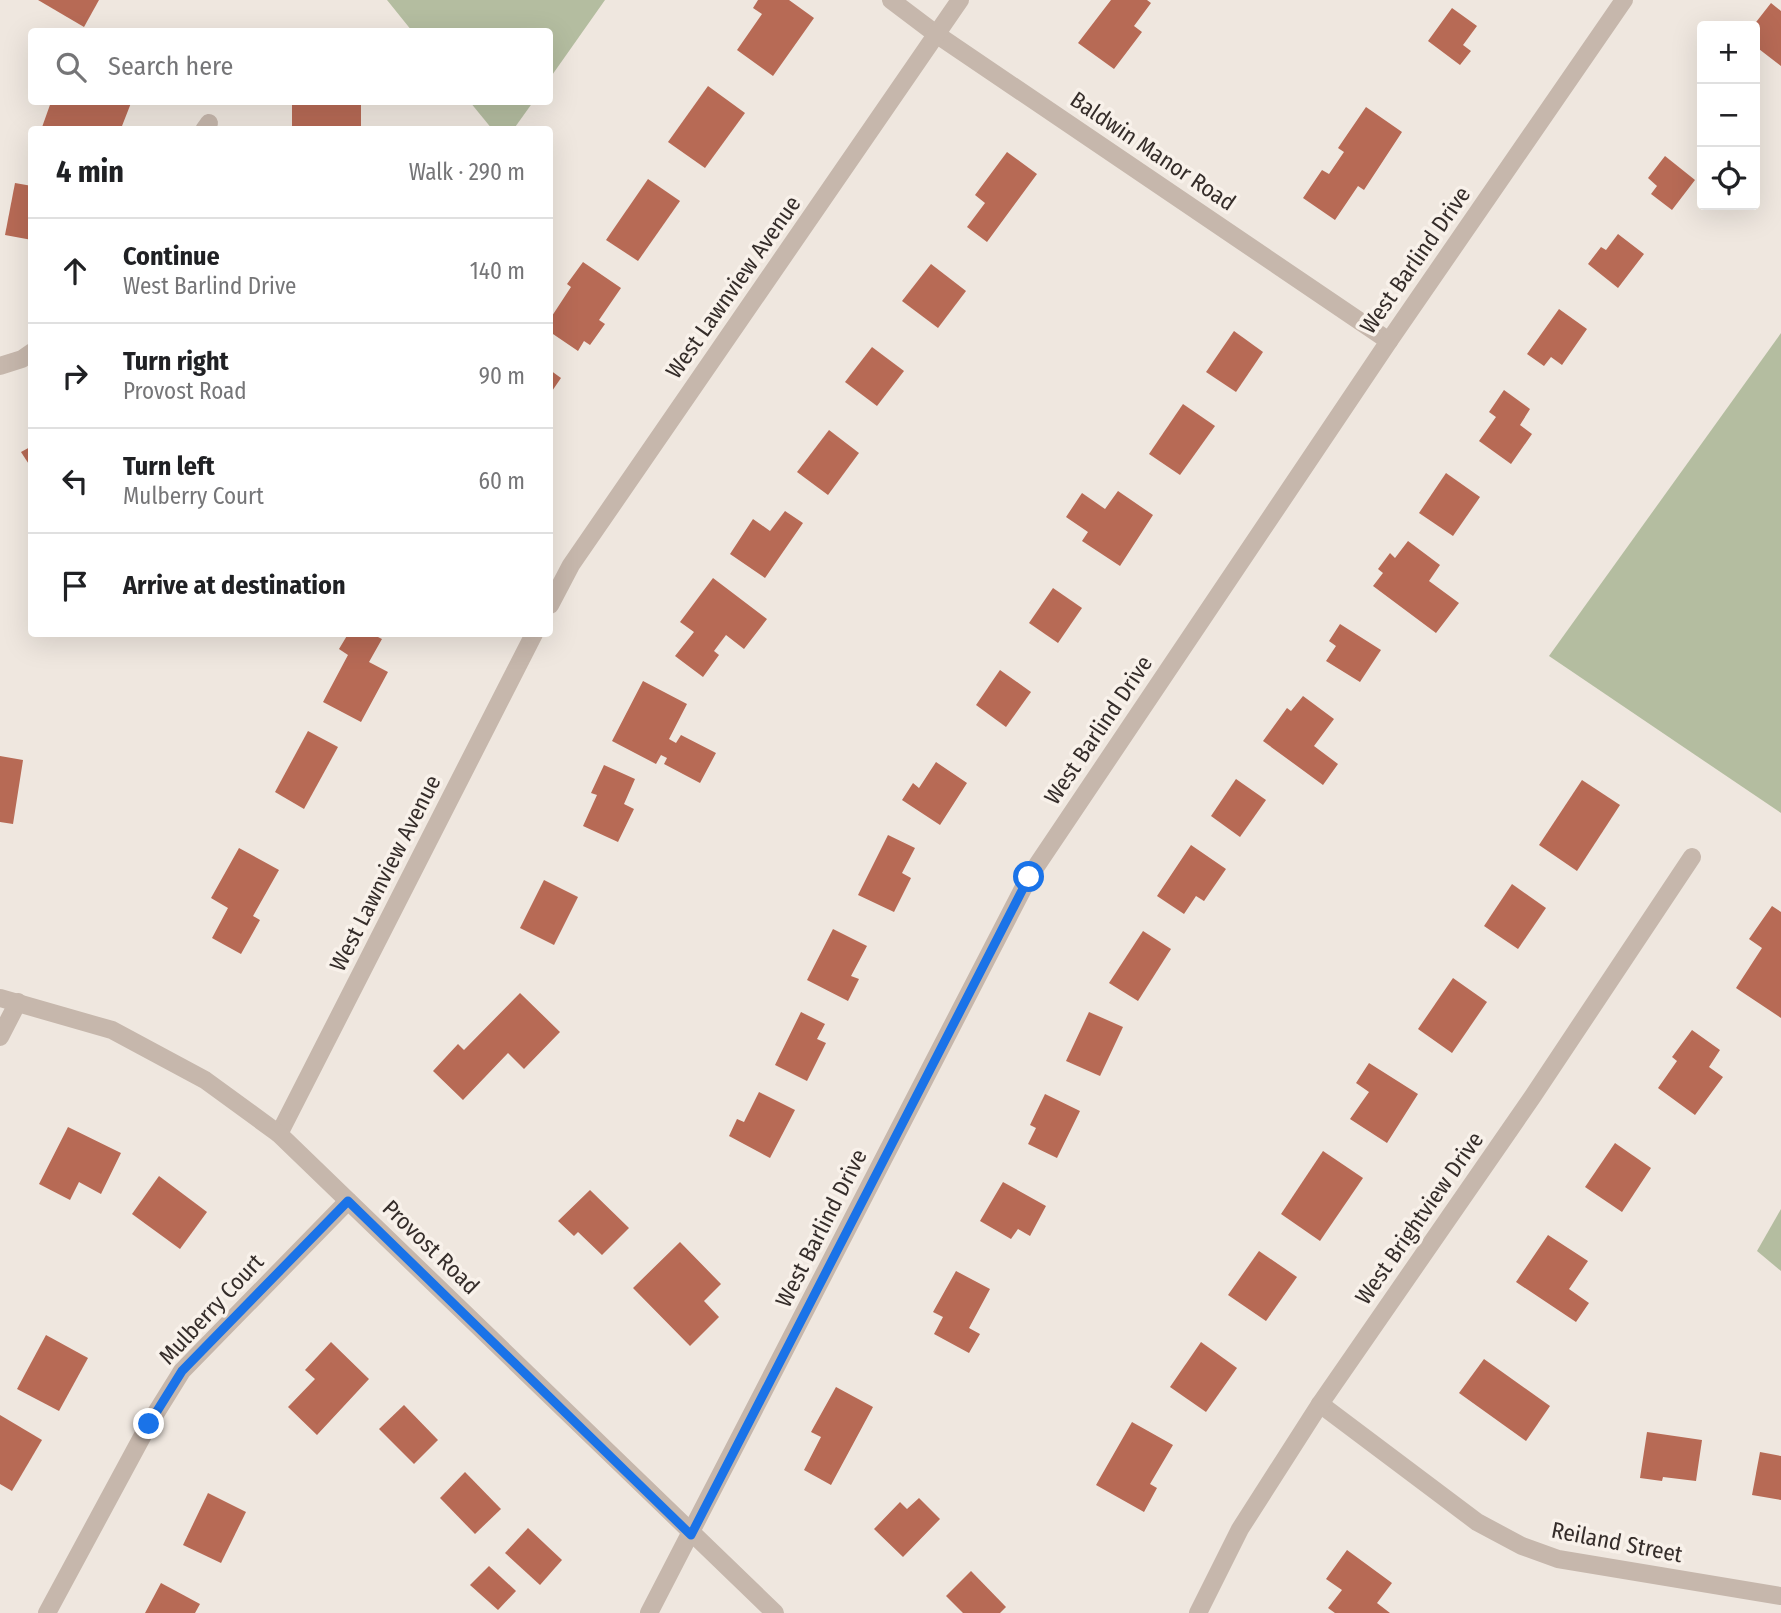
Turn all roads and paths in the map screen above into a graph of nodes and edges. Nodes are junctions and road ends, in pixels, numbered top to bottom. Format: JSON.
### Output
{"nodes":[{"id":1,"x":891,"y":0,"type":"edge"},
{"id":2,"x":960,"y":0,"type":"edge"},
{"id":3,"x":1624,"y":0,"type":"edge"},
{"id":4,"x":936,"y":34,"type":"junction"},
{"id":5,"x":1389,"y":341,"type":"junction"},
{"id":6,"x":28,"y":355,"type":"edge"},
{"id":7,"x":0,"y":366,"type":"edge"},
{"id":8,"x":553,"y":599,"type":"edge"},
{"id":9,"x":532,"y":637,"type":"edge"},
{"id":10,"x":1692,"y":857,"type":"dead end"},
{"id":11,"x":0,"y":998,"type":"edge"},
{"id":12,"x":18,"y":1002,"type":"junction"},
{"id":13,"x":0,"y":1037,"type":"edge"},
{"id":14,"x":279,"y":1134,"type":"junction"},
{"id":15,"x":348,"y":1201,"type":"junction"},
{"id":16,"x":1320,"y":1404,"type":"junction"},
{"id":17,"x":691,"y":1535,"type":"junction"},
{"id":18,"x":1781,"y":1596,"type":"edge"},
{"id":19,"x":47,"y":1613,"type":"edge"},
{"id":20,"x":649,"y":1613,"type":"edge"},
{"id":21,"x":775,"y":1613,"type":"edge"},
{"id":22,"x":1198,"y":1613,"type":"edge"}],
"edges":[{"from":1,"to":4,"type":"street","name":"Baldwin Manor Road"},
{"from":2,"to":4,"type":"street","name":"West Lawnview Avenue"},
{"from":3,"to":5,"type":"street","name":"West Barlind Drive"},
{"from":4,"to":5,"type":"street","name":"Baldwin Manor Road"},
{"from":4,"to":8,"type":"street","name":"West Lawnview Avenue"},
{"from":5,"to":17,"type":"street","name":"West Barlind Drive"},
{"from":6,"to":7,"type":"street"},
{"from":9,"to":14,"type":"street","name":"West Lawnview Avenue"},
{"from":10,"to":16,"type":"street","name":"West Brightview Drive"},
{"from":11,"to":12,"type":"street","name":"Provost Road"},
{"from":12,"to":13,"type":"street"},
{"from":12,"to":14,"type":"street","name":"Provost Road"},
{"from":14,"to":15,"type":"street","name":"Provost Road"},
{"from":15,"to":17,"type":"street","name":"Provost Road"},
{"from":15,"to":19,"type":"street","name":"Mulberry Court"},
{"from":16,"to":18,"type":"street","name":"Reiland Street"},
{"from":16,"to":22,"type":"street","name":"West Brightview Drive"},
{"from":17,"to":20,"type":"street","name":"West Barlind Drive"},
{"from":17,"to":21,"type":"street","name":"Provost Road"}]}
